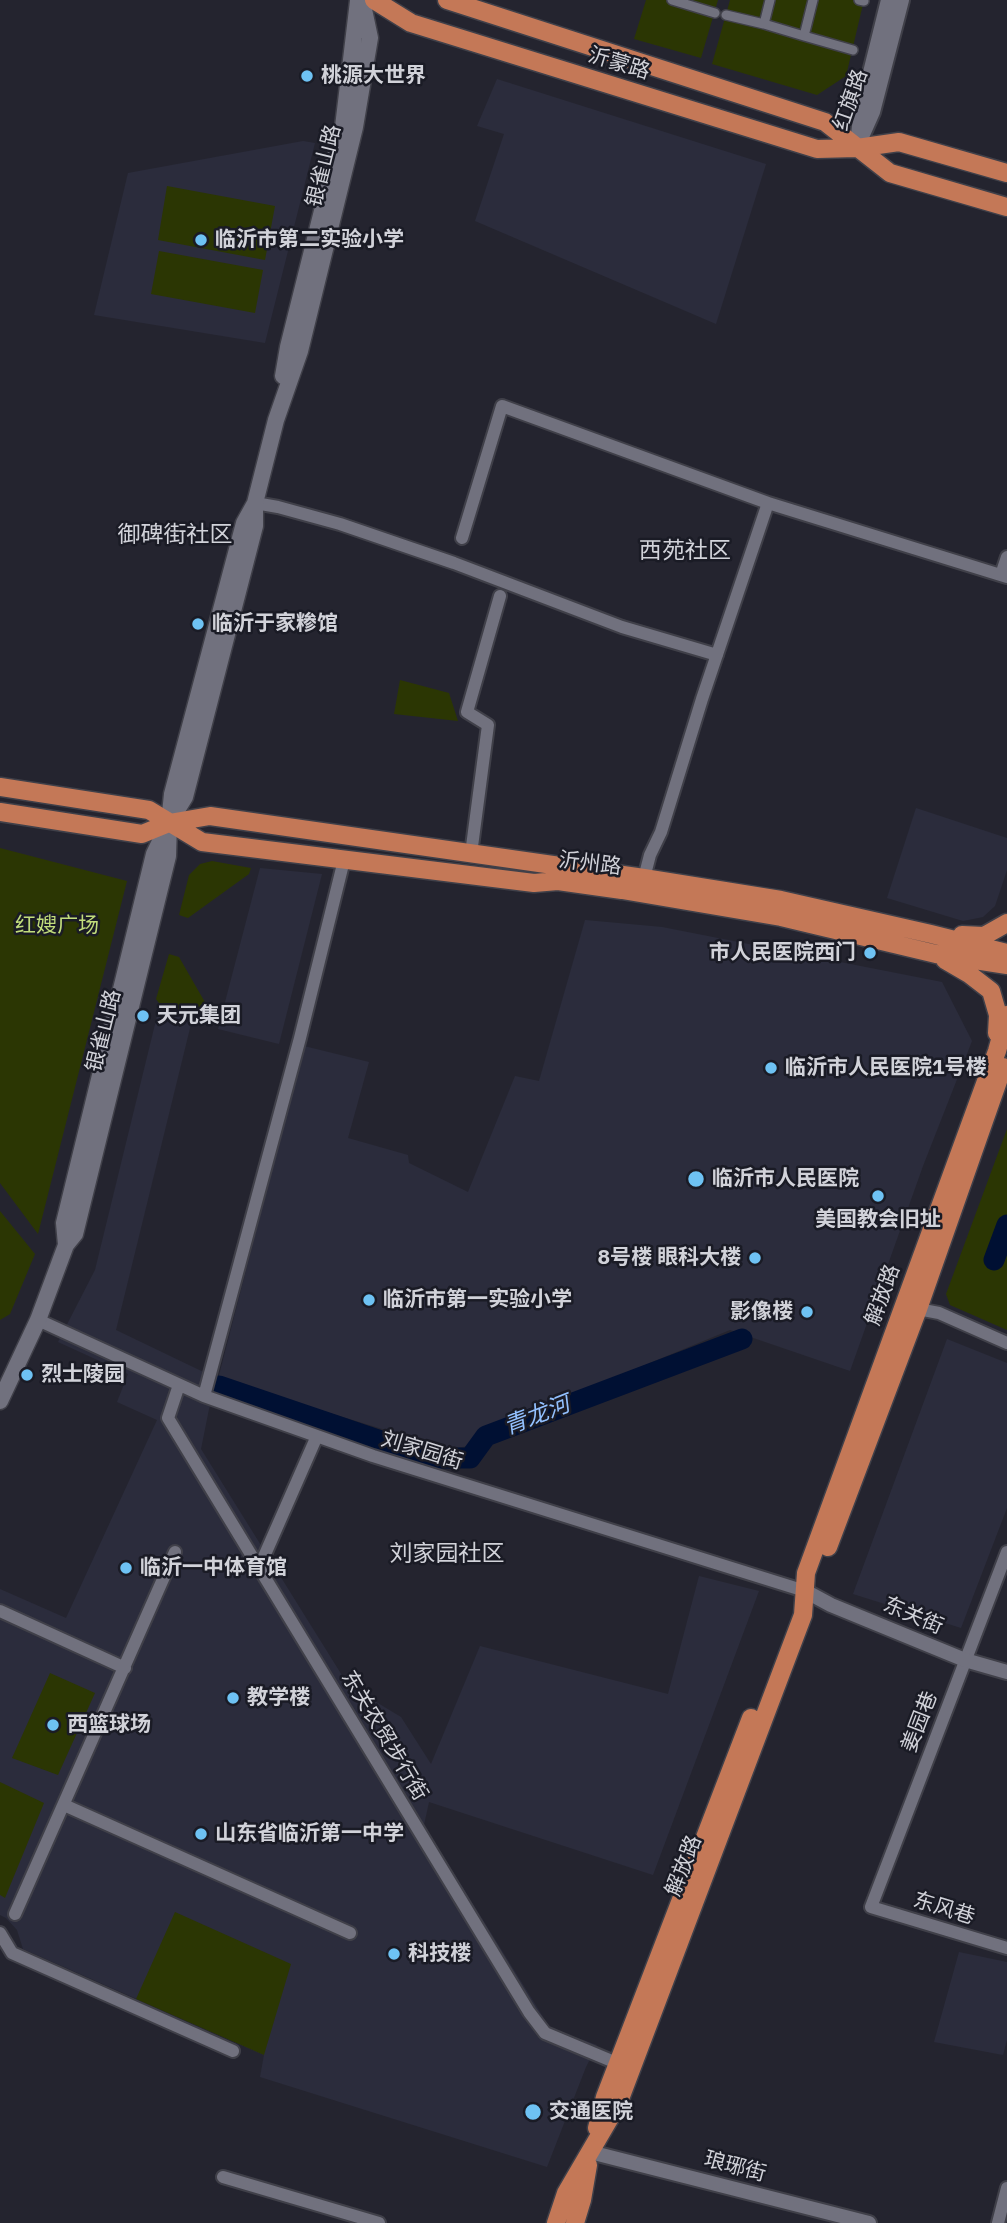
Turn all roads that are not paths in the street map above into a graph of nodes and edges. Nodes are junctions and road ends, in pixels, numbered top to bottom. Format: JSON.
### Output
{"nodes":[{"id":1,"x":360,"y":0,"type":"edge"},
{"id":2,"x":374,"y":0,"type":"edge"},
{"id":3,"x":447,"y":0,"type":"edge"},
{"id":4,"x":770,"y":0,"type":"edge"},
{"id":5,"x":814,"y":0,"type":"edge"},
{"id":6,"x":888,"y":0,"type":"edge"},
{"id":7,"x":902,"y":0,"type":"edge"},
{"id":8,"x":678,"y":1,"type":"edge"},
{"id":9,"x":715,"y":13,"type":"dead end"},
{"id":10,"x":726,"y":15,"type":"dead end"},
{"id":11,"x":764,"y":24,"type":"junction"},
{"id":12,"x":804,"y":36,"type":"junction"},
{"id":13,"x":853,"y":50,"type":"dead end"},
{"id":14,"x":857,"y":148,"type":"junction"},
{"id":15,"x":1007,"y":173,"type":"edge"},
{"id":16,"x":1007,"y":207,"type":"edge"},
{"id":17,"x":255,"y":503,"type":"junction"},
{"id":18,"x":768,"y":503,"type":"junction"},
{"id":19,"x":462,"y":538,"type":"dead end"},
{"id":20,"x":1007,"y":557,"type":"edge"},
{"id":21,"x":1004,"y":576,"type":"edge"},
{"id":22,"x":500,"y":596,"type":"dead end"},
{"id":23,"x":717,"y":655,"type":"junction"},
{"id":24,"x":0,"y":787,"type":"edge"},
{"id":25,"x":0,"y":812,"type":"edge"},
{"id":26,"x":169,"y":823,"type":"junction"},
{"id":27,"x":471,"y":854,"type":"junction"},
{"id":28,"x":344,"y":860,"type":"junction"},
{"id":29,"x":644,"y":878,"type":"junction"},
{"id":30,"x":1007,"y":923,"type":"edge"},
{"id":31,"x":931,"y":934,"type":"junction"},
{"id":32,"x":1007,"y":953,"type":"edge"},
{"id":33,"x":936,"y":954,"type":"junction"},
{"id":34,"x":1007,"y":965,"type":"edge"},
{"id":35,"x":1007,"y":1016,"type":"edge"},
{"id":36,"x":1003,"y":1060,"type":"edge"},
{"id":37,"x":918,"y":1309,"type":"junction"},
{"id":38,"x":38,"y":1320,"type":"junction"},
{"id":39,"x":1007,"y":1343,"type":"edge"},
{"id":40,"x":179,"y":1385,"type":"junction"},
{"id":41,"x":204,"y":1396,"type":"junction"},
{"id":42,"x":0,"y":1401,"type":"edge"},
{"id":43,"x":317,"y":1436,"type":"junction"},
{"id":44,"x":175,"y":1552,"type":"dead end"},
{"id":45,"x":1007,"y":1552,"type":"edge"},
{"id":46,"x":260,"y":1568,"type":"junction"},
{"id":47,"x":805,"y":1591,"type":"junction"},
{"id":48,"x":0,"y":1611,"type":"edge"},
{"id":49,"x":965,"y":1660,"type":"junction"},
{"id":50,"x":125,"y":1668,"type":"junction"},
{"id":51,"x":1007,"y":1672,"type":"edge"},
{"id":52,"x":64,"y":1805,"type":"junction"},
{"id":53,"x":871,"y":1907,"type":"joint"},
{"id":54,"x":15,"y":1914,"type":"dead end"},
{"id":55,"x":0,"y":1933,"type":"edge"},
{"id":56,"x":350,"y":1933,"type":"dead end"},
{"id":57,"x":1007,"y":1948,"type":"edge"},
{"id":58,"x":233,"y":2051,"type":"dead end"},
{"id":59,"x":619,"y":2064,"type":"junction"},
{"id":60,"x":590,"y":2152,"type":"junction"},
{"id":61,"x":223,"y":2177,"type":"dead end"},
{"id":62,"x":1007,"y":2188,"type":"edge"},
{"id":63,"x":379,"y":2223,"type":"edge"},
{"id":64,"x":556,"y":2223,"type":"edge"},
{"id":65,"x":575,"y":2223,"type":"edge"},
{"id":66,"x":869,"y":2223,"type":"edge"},
{"id":67,"x":998,"y":2223,"type":"edge"}],
"edges":[{"from":1,"to":17,"type":"main road","name":"银雀山路"},
{"from":2,"to":14,"type":"main road","name":"沂蒙路"},
{"from":3,"to":14,"type":"main road","name":"沂蒙路"},
{"from":4,"to":11,"type":"street"},
{"from":5,"to":12,"type":"street"},
{"from":6,"to":14,"type":"street","name":"红旗路"},
{"from":7,"to":14,"type":"street","name":"红旗路"},
{"from":8,"to":9,"type":"street"},
{"from":10,"to":11,"type":"street"},
{"from":11,"to":12,"type":"street"},
{"from":12,"to":13,"type":"street"},
{"from":14,"to":15,"type":"main road","name":"沂蒙路"},
{"from":14,"to":16,"type":"main road","name":"沂蒙路"},
{"from":17,"to":23,"type":"street"},
{"from":17,"to":26,"type":"main road","name":"银雀山路"},
{"from":18,"to":19,"type":"street"},
{"from":18,"to":21,"type":"street"},
{"from":18,"to":23,"type":"street"},
{"from":20,"to":21,"type":"street"},
{"from":22,"to":27,"type":"street"},
{"from":23,"to":29,"type":"street"},
{"from":24,"to":26,"type":"main road","name":"沂州路"},
{"from":25,"to":26,"type":"main road","name":"沂州路"},
{"from":26,"to":27,"type":"main road","name":"沂州路"},
{"from":26,"to":28,"type":"main road","name":"沂州路"},
{"from":26,"to":38,"type":"main road","name":"银雀山路"},
{"from":27,"to":29,"type":"main road","name":"沂州路"},
{"from":28,"to":33,"type":"main road","name":"沂州路"},
{"from":28,"to":41,"type":"street"},
{"from":29,"to":31,"type":"main road","name":"沂州路"},
{"from":30,"to":31,"type":"main road"},
{"from":31,"to":32,"type":"main road","name":"沂州路"},
{"from":33,"to":34,"type":"main road","name":"沂州路"},
{"from":33,"to":36,"type":"main road"},
{"from":35,"to":36,"type":"main road","name":"解放路"},
{"from":36,"to":37,"type":"main road","name":"解放路"},
{"from":36,"to":47,"type":"main road","name":"解放路"},
{"from":37,"to":39,"type":"street"},
{"from":37,"to":47,"type":"main road","name":"解放路"},
{"from":38,"to":40,"type":"street","name":"刘家园街"},
{"from":38,"to":42,"type":"main road","name":"银雀山路"},
{"from":40,"to":41,"type":"street","name":"刘家园街"},
{"from":40,"to":46,"type":"street","name":"东关农贸步行街"},
{"from":41,"to":43,"type":"street","name":"刘家园街"},
{"from":43,"to":46,"type":"street"},
{"from":43,"to":47,"type":"street","name":"刘家园街"},
{"from":44,"to":50,"type":"street"},
{"from":45,"to":49,"type":"street","name":"姜园巷"},
{"from":46,"to":59,"type":"street","name":"东关农贸步行街"},
{"from":47,"to":49,"type":"street","name":"东关街"},
{"from":47,"to":59,"type":"main road","name":"解放路"},
{"from":47,"to":60,"type":"main road","name":"解放路"},
{"from":48,"to":50,"type":"street"},
{"from":49,"to":51,"type":"street","name":"东关街"},
{"from":49,"to":53,"type":"street","name":"姜园巷"},
{"from":50,"to":52,"type":"street"},
{"from":52,"to":54,"type":"street"},
{"from":52,"to":56,"type":"street"},
{"from":53,"to":57,"type":"street","name":"东风巷"},
{"from":55,"to":58,"type":"street"},
{"from":59,"to":60,"type":"main road","name":"解放路"},
{"from":60,"to":64,"type":"main road","name":"解放路"},
{"from":60,"to":65,"type":"main road","name":"解放路"},
{"from":60,"to":66,"type":"street","name":"琅琊街"},
{"from":61,"to":63,"type":"street"},
{"from":62,"to":67,"type":"street"}]}
